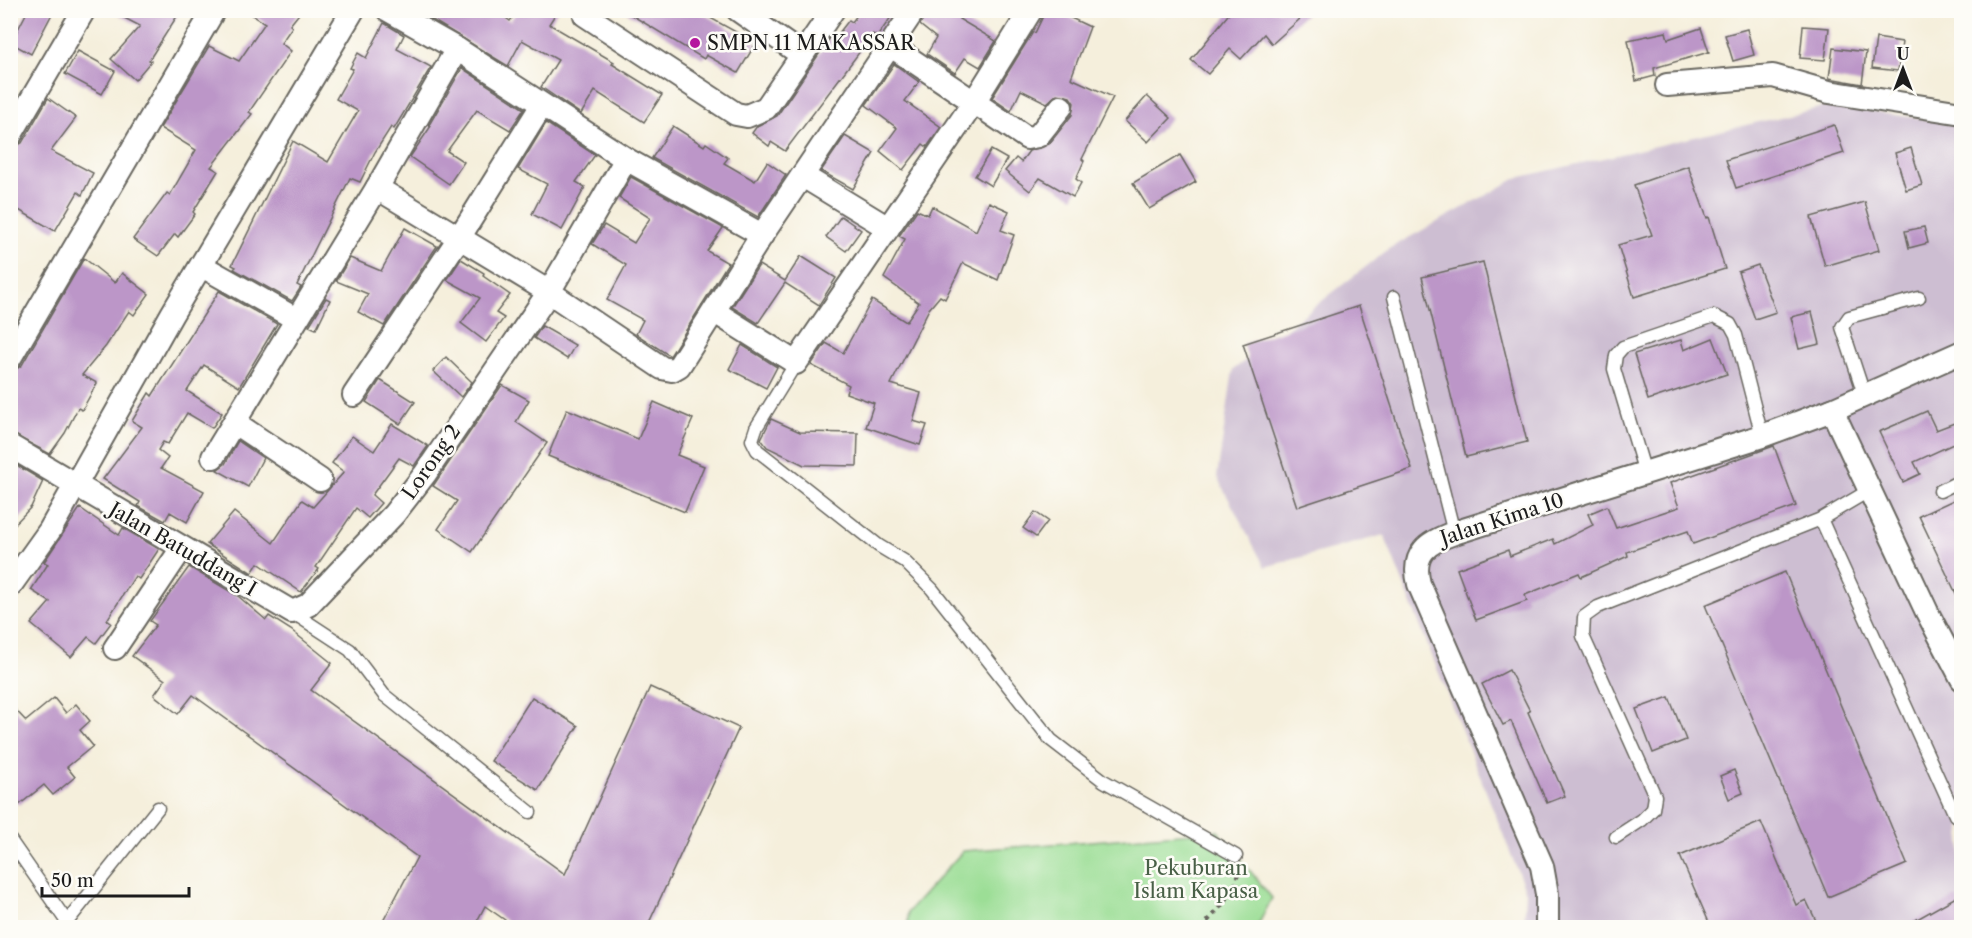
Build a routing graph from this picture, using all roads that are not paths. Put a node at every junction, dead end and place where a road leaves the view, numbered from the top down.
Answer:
1 (84, 10) edge
2 (214, 10) edge
3 (353, 10) edge
4 (388, 10) edge
5 (738, 10) edge
6 (833, 10) edge
7 (914, 10) edge
8 (1031, 10) edge
9 (585, 15) dead end
10 (891, 46) junction
11 (457, 49) junction
12 (802, 55) junction
13 (1667, 85) dead end
14 (974, 102) junction
15 (542, 105) junction
16 (1061, 107) dead end
17 (1962, 113) edge
18 (10, 136) edge
19 (626, 159) junction
20 (803, 176) junction
21 (377, 188) junction
22 (888, 228) junction
23 (762, 235) junction
24 (459, 238) junction
25 (202, 266) junction
26 (549, 292) junction
27 (1394, 297) dead end
28 (1919, 298) dead end
29 (715, 312) junction
30 (296, 319) junction
31 (1962, 352) edge
32 (10, 358) edge
33 (796, 363) junction
34 (1864, 394) junction
35 (354, 395) dead end
36 (1832, 410) junction
37 (235, 423) junction
38 (1762, 436) junction
39 (10, 446) edge
40 (213, 457) dead end
41 (1645, 473) junction
42 (320, 480) dead end
43 (1962, 480) edge
44 (74, 485) junction
45 (1870, 490) junction
46 (1940, 490) dead end
47 (1821, 519) junction
48 (1454, 533) junction
49 (182, 548) junction
50 (10, 585) edge
51 (292, 612) junction
52 (115, 648) dead end
53 (1962, 679) edge
54 (158, 808) dead end
55 (530, 812) dead end
56 (1962, 820) edge
57 (1616, 837) dead end
58 (10, 840) edge
59 (1236, 856) road end
60 (66, 925) edge
61 (1547, 927) edge

1 - 18 street
2 - 32 street
3 - 25 street
4 - 11 street
5 - 12 street
6 - 12 street
7 - 10 street
8 - 14 street
9 - 12 street
10 - 14 street
10 - 20 street
11 - 15 street
11 - 21 street
13 - 17 street
14 - 16 street
14 - 22 street
15 - 19 street
15 - 24 street
19 - 23 street
19 - 26 street, Lorong 2
20 - 22 street
20 - 23 street
21 - 24 street
21 - 30 street
22 - 33 street
23 - 29 street
24 - 26 street
24 - 35 street
25 - 30 street
25 - 44 street
26 - 29 street
26 - 51 street, Lorong 2
27 - 48 lane
28 - 34 lane
29 - 33 street
30 - 37 street
31 - 34 street, Jalan Kima 10
33 - 59 lane
34 - 36 street, Jalan Kima 10
36 - 38 street, Jalan Kima 10
36 - 45 street
37 - 40 street
37 - 42 street
38 - 41 street, Jalan Kima 10
38 - 41 lane
39 - 44 street, Jalan Batuddang I
41 - 48 street, Jalan Kima 10
43 - 46 lane
44 - 49 street, Jalan Batuddang I
44 - 50 street
45 - 47 lane
45 - 53 street
47 - 56 lane
47 - 57 lane
48 - 61 street, Jalan Kima 10
49 - 51 street, Jalan Batuddang I
49 - 52 street
51 - 55 lane
54 - 60 lane
58 - 60 lane

